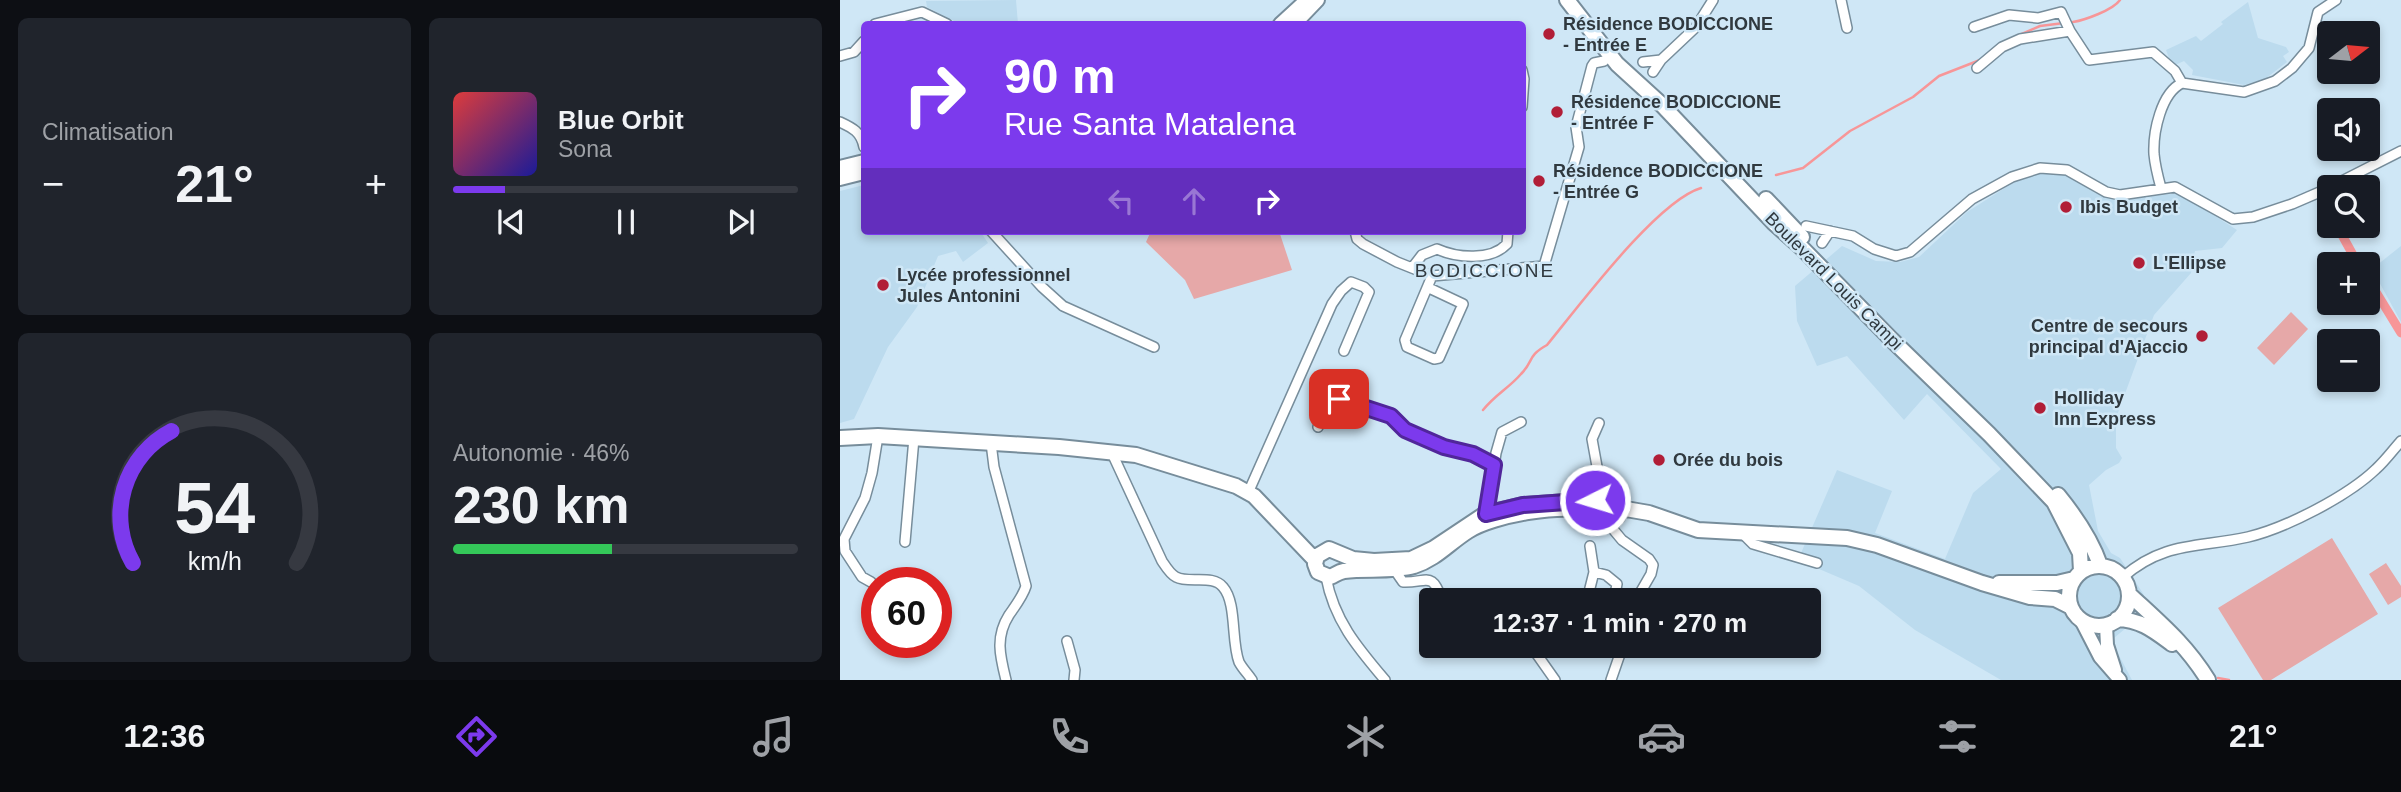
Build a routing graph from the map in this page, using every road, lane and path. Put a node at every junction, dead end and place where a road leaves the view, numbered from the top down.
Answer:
1 (921, 0) edge
2 (1306, 0) edge
3 (1318, 0) edge
4 (1567, 0) edge
5 (1578, 0) edge
6 (1713, 0) edge
7 (1841, 0) edge
8 (2055, 0) edge
9 (2336, 0) edge
10 (922, 12) junction
11 (2061, 12) junction
12 (887, 21) edge
13 (941, 21) edge
14 (1290, 21) edge
15 (1292, 21) edge
16 (1973, 27) dead end
17 (1847, 28) dead end
18 (2070, 31) junction
19 (861, 44) edge
20 (840, 56) edge
21 (1661, 60) junction
22 (1604, 61) dead end
23 (1643, 62) dead end
24 (1977, 68) dead end
25 (1653, 72) dead end
26 (2182, 83) junction
27 (840, 122) edge
28 (861, 136) edge
29 (2401, 150) edge
30 (861, 162) edge
31 (840, 167) edge
32 (861, 174) edge
33 (2358, 175) edge
34 (840, 179) edge
35 (2161, 188) junction
36 (2317, 193) edge
37 (1806, 226) dead end
38 (1830, 231) junction
39 (995, 235) edge
40 (1356, 235) edge
41 (1508, 235) edge
42 (1822, 243) dead end
43 (1412, 268) junction
44 (1432, 276) junction
45 (1429, 288) junction
46 (1154, 347) dead end
47 (1344, 351) dead end
48 (1521, 422) dead end
49 (1599, 424) dead end
50 (1318, 427) dead end
51 (878, 436) junction
52 (914, 439) junction
53 (840, 441) edge
54 (2401, 441) edge
55 (991, 443) junction
56 (1111, 451) junction
57 (1494, 465) junction
58 (1248, 493) junction
59 (1597, 502) junction
60 (1620, 508) junction
61 (1486, 518) junction
62 (1607, 522) junction
63 (1742, 533) junction
64 (905, 542) dead end
65 (1590, 546) dead end
66 (1340, 556) junction
67 (1315, 560) junction
68 (1817, 563) dead end
69 (2100, 565) junction
70 (1394, 569) junction
71 (1594, 572) junction
72 (1333, 574) junction
73 (861, 575) edge
74 (2077, 575) junction
75 (2123, 577) junction
76 (1982, 583) junction
77 (1437, 588) edge
78 (1590, 588) edge
79 (1617, 588) edge
80 (1643, 588) edge
81 (2129, 594) junction
82 (2071, 607) junction
83 (2081, 620) junction
84 (2112, 622) junction
85 (1067, 641) dead end
86 (1539, 658) edge
87 (1619, 658) edge
88 (2119, 678) edge
89 (1006, 680) edge
90 (1074, 680) edge
91 (1252, 680) edge
92 (1385, 680) edge
93 (1555, 680) edge
94 (1611, 680) edge
95 (2208, 680) edge

1 - 10 street
2 - 14 main road
3 - 15 main road
4 - 74 main road, Boulevard Louis Campi
5 - 69 main road, Boulevard Louis Campi
6 - 21 street
7 - 17 street
8 - 11 street
9 - 26 street
10 - 12 street
10 - 13 street
11 - 16 street
11 - 18 street
18 - 24 street
18 - 26 street
19 - 20 street
21 - 23 street
21 - 25 street
22 - 44 street
26 - 35 street
27 - 28 street
29 - 33 street
30 - 31 main road
32 - 34 main road
35 - 36 street
35 - 38 street
37 - 38 street
38 - 42 street
39 - 46 street
40 - 43 street
41 - 43 street
43 - 44 street
44 - 45 street
45 - 45 street
47 - 58 street
48 - 57 street
49 - 59 street
50 - 57 street
51 - 52 main road
51 - 53 main road
51 - 73 street
52 - 55 main road
52 - 64 street
54 - 75 street
55 - 56 main road
55 - 89 street
56 - 58 main road
56 - 91 street
57 - 61 street
58 - 67 main road
59 - 60 main road
59 - 61 main road
59 - 62 main road
60 - 62 main road
60 - 63 main road
61 - 66 main road
61 - 70 main road
62 - 80 street
63 - 68 street
63 - 76 main road
65 - 71 street
66 - 67 main road
66 - 72 main road
67 - 72 main road
69 - 74 main road
69 - 75 main road
70 - 72 main road
70 - 77 street
71 - 78 street
71 - 79 street
72 - 92 street
74 - 76 main road
74 - 82 main road
75 - 81 main road
76 - 82 main road
81 - 84 main road
81 - 95 main road
82 - 83 main road
83 - 84 main road
83 - 88 main road
84 - 88 main road
84 - 95 main road
85 - 90 street
86 - 93 street
87 - 94 street

